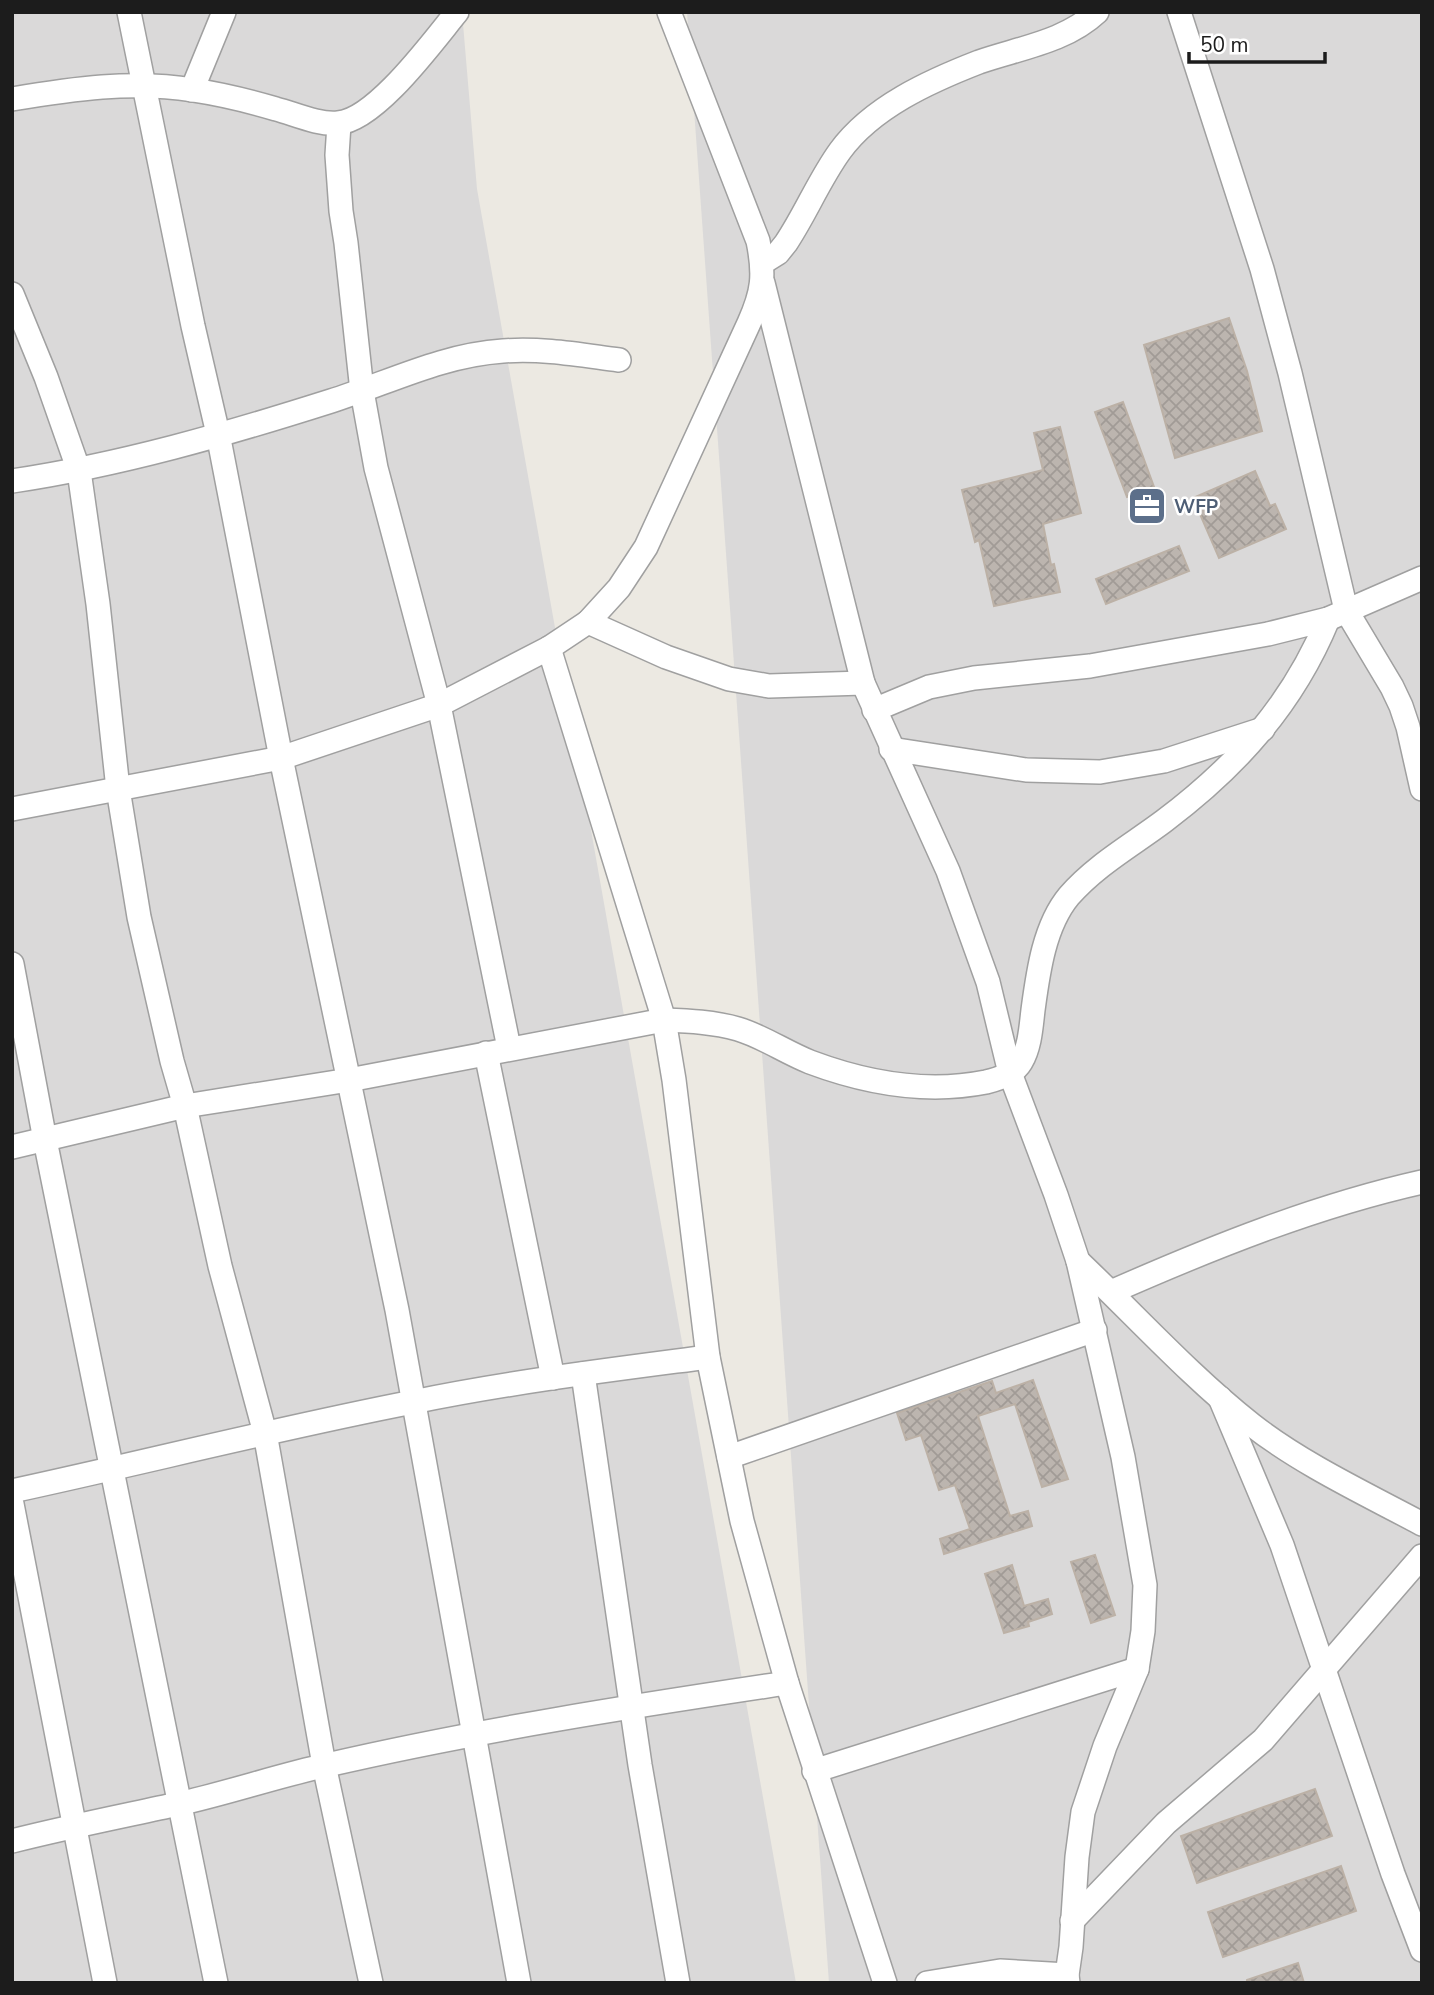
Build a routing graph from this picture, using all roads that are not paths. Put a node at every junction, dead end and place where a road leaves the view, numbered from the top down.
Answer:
1 (129, 12) edge
2 (224, 12) edge
3 (457, 12) edge
4 (669, 12) edge
5 (1097, 12) edge
6 (1179, 12) edge
7 (144, 86) junction
8 (192, 90) junction
9 (12, 99) edge
10 (339, 124) junction
11 (762, 273) junction
12 (12, 294) edge
13 (619, 360) dead end
14 (362, 391) junction
15 (218, 434) junction
16 (79, 471) junction
17 (12, 481) edge
18 (1422, 578) edge
19 (1337, 615) junction
20 (588, 622) junction
21 (548, 648) junction
22 (863, 683) junction
23 (439, 705) junction
24 (874, 710) junction
25 (1263, 729) junction
26 (891, 749) junction
27 (281, 758) junction
28 (118, 789) junction
29 (1422, 789) edge
30 (12, 809) edge
31 (12, 964) edge
32 (664, 1020) junction
33 (509, 1048) junction
34 (486, 1053) junction
35 (1010, 1073) junction
36 (349, 1080) junction
37 (185, 1106) junction
38 (45, 1140) junction
39 (12, 1147) edge
40 (1422, 1182) edge
41 (1077, 1261) junction
42 (1111, 1292) junction
43 (1095, 1330) junction
44 (708, 1357) junction
45 (583, 1374) junction
46 (553, 1378) junction
47 (1220, 1398) junction
48 (415, 1401) junction
49 (265, 1433) junction
50 (730, 1457) junction
51 (111, 1469) junction
52 (12, 1490) edge
53 (12, 1504) edge
54 (1422, 1524) edge
55 (1422, 1556) edge
56 (1137, 1669) junction
57 (1324, 1669) junction
58 (787, 1683) junction
59 (631, 1706) junction
60 (474, 1734) junction
61 (324, 1765) junction
62 (814, 1771) junction
63 (179, 1804) junction
64 (75, 1825) junction
65 (12, 1841) edge
66 (1072, 1922) junction
67 (1422, 1950) edge
68 (1067, 1979) edge
69 (105, 1983) edge
70 (216, 1983) edge
71 (371, 1983) edge
72 (519, 1983) edge
73 (678, 1983) edge
74 (885, 1983) edge
75 (927, 1983) edge

1 - 7 street
2 - 8 street
3 - 10 street
4 - 11 street
5 - 11 street
6 - 19 street
7 - 8 street
7 - 9 street
7 - 15 street
8 - 10 street
10 - 14 street
11 - 20 street
11 - 22 street
12 - 16 street
13 - 14 street
14 - 15 street
14 - 23 street
15 - 16 street
15 - 27 street
16 - 17 street
16 - 28 street
18 - 19 street
19 - 24 street
19 - 25 street
19 - 29 street
20 - 21 street
20 - 22 street
21 - 23 street
21 - 32 street
22 - 24 street
23 - 27 street
23 - 33 street
24 - 26 street
25 - 26 street
25 - 35 street
26 - 35 street
27 - 28 street
27 - 36 street
28 - 30 street
28 - 37 street
31 - 38 street
32 - 33 street
32 - 35 street
32 - 44 street
33 - 34 street
34 - 36 street
34 - 46 street
35 - 41 street
36 - 37 street
36 - 48 street
37 - 38 street
37 - 49 street
38 - 39 street
38 - 51 street
40 - 42 street
41 - 42 street
41 - 43 street
42 - 47 street
43 - 50 street
43 - 56 street
44 - 45 street
44 - 50 street
45 - 46 street
45 - 59 street
46 - 48 street
47 - 54 street
47 - 57 street
48 - 49 street
48 - 60 street
49 - 51 street
49 - 61 street
50 - 58 street
51 - 52 street
51 - 63 street
53 - 64 street
55 - 57 street
56 - 62 street
56 - 66 street
57 - 66 street
57 - 67 street
58 - 59 street
58 - 62 street
59 - 60 street
59 - 73 street
60 - 61 street
60 - 72 street
61 - 63 street
61 - 71 street
62 - 74 street
63 - 64 street
63 - 70 street
64 - 65 street
64 - 69 street
66 - 68 street
68 - 75 street

